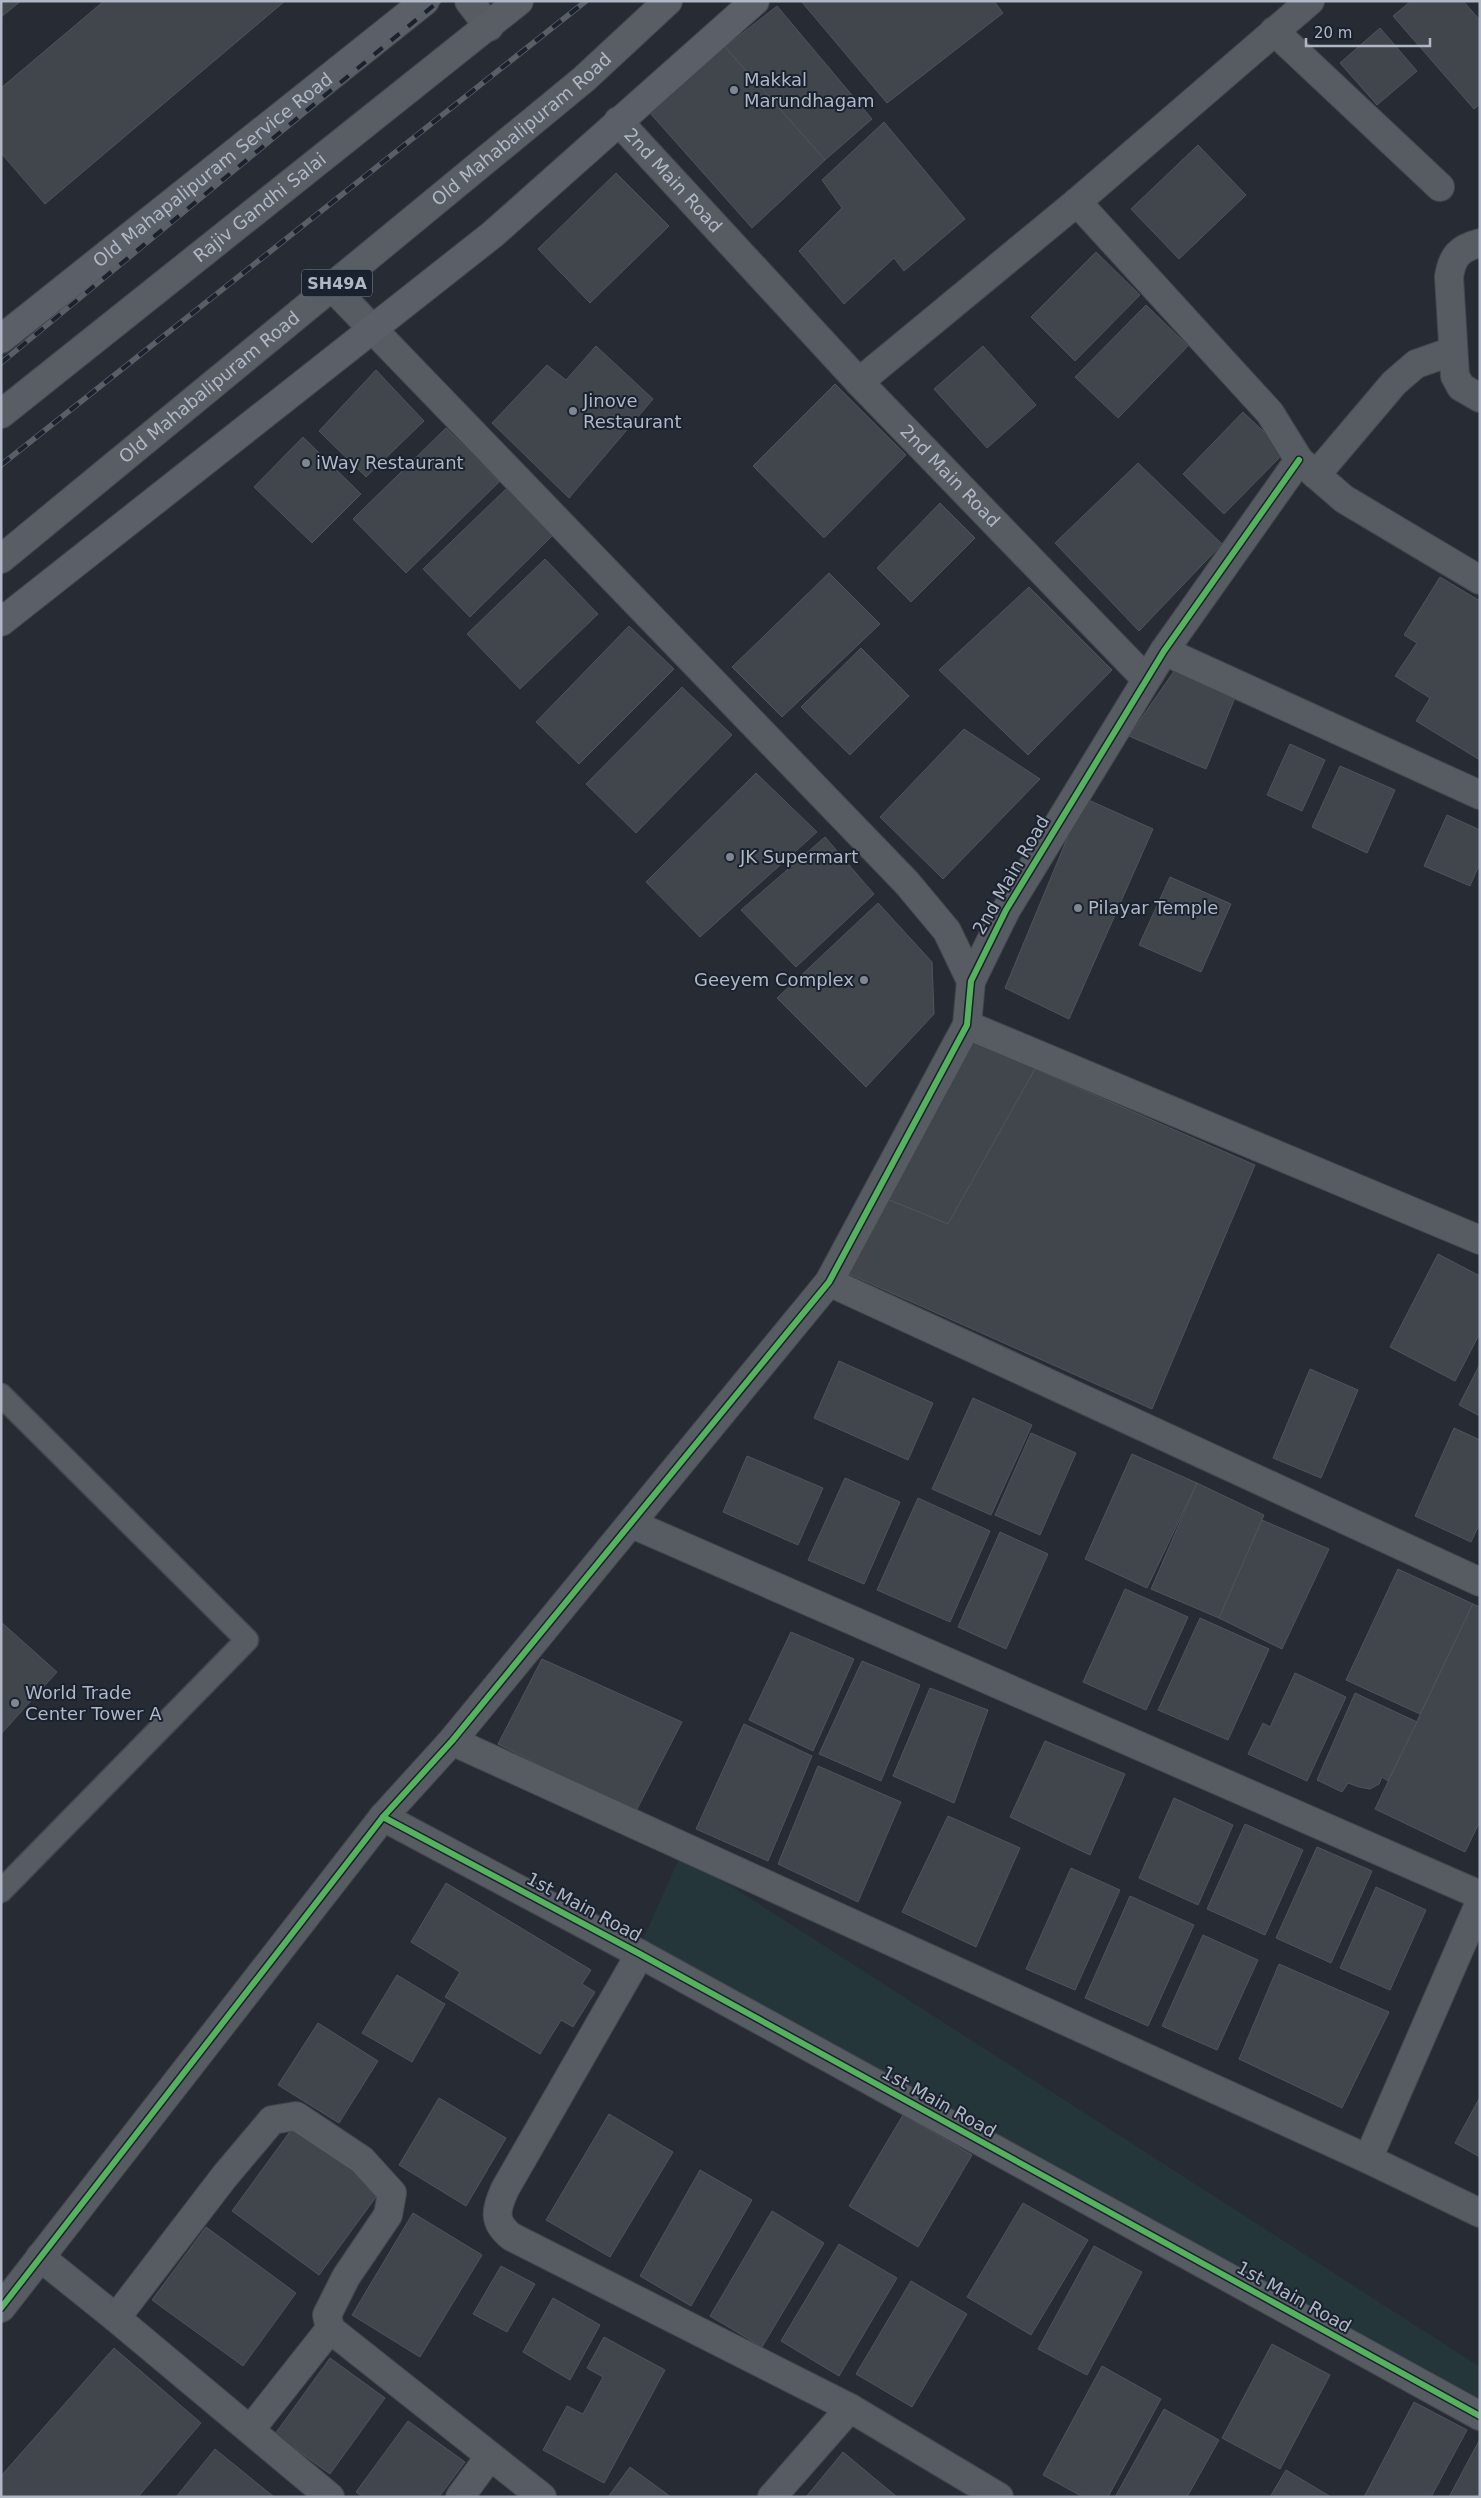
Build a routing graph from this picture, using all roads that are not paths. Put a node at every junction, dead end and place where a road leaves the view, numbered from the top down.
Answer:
1 (424, 1) edge
2 (469, 1) edge
3 (519, 1) edge
4 (668, 1) edge
5 (755, 1) edge
6 (1310, 1) edge
7 (489, 27) junction
8 (1274, 31) junction
9 (618, 121) junction
10 (1440, 187) dead end
11 (1077, 202) junction
12 (1480, 243) edge
13 (332, 287) junction
14 (374, 329) junction
15 (1, 339) edge
16 (1453, 351) junction
17 (860, 382) junction
18 (1480, 398) edge
19 (1, 414) edge
20 (1307, 468) junction
21 (1, 559) edge
22 (1480, 580) edge
23 (1, 622) edge
24 (1164, 651) junction
25 (1146, 679) junction
26 (1480, 795) edge
27 (971, 981) junction
28 (967, 1025) junction
29 (1480, 1240) edge
30 (830, 1282) junction
31 (1, 1395) edge
32 (632, 1524) junction
33 (1480, 1582) edge
34 (452, 1741) junction
35 (382, 1817) junction
36 (1, 1891) edge
37 (1480, 1895) edge
38 (1480, 1902) edge
39 (640, 1954) junction
40 (1368, 2159) junction
41 (1480, 2213) edge
42 (40, 2257) junction
43 (1, 2308) edge
44 (116, 2318) junction
45 (330, 2329) junction
46 (850, 2408) junction
47 (1480, 2416) edge
48 (252, 2430) junction
49 (490, 2456) junction
50 (330, 2497) edge
51 (460, 2497) edge
52 (542, 2497) edge
53 (772, 2497) edge
54 (999, 2497) edge

1 - 15 street, Old Mahapalipuram Service Road
2 - 7 street
3 - 7 main road, Rajiv Gandhi Salai
4 - 13 main road, Old Mahabalipuram Road / SH49A
5 - 9 street
6 - 8 street
7 - 19 main road, Rajiv Gandhi Salai
8 - 10 street
8 - 11 street
9 - 14 street
9 - 17 street, 2nd Main Road
11 - 17 street
11 - 20 street
12 - 16 street
13 - 14 street
13 - 21 main road, Old Mahabalipuram Road / SH49A
14 - 23 street
14 - 27 street
16 - 18 street
16 - 20 street
17 - 25 street, 2nd Main Road
20 - 22 street
20 - 24 street
24 - 25 street
24 - 26 street
25 - 27 street, 2nd Main Road
27 - 28 street, 2nd Main Road
28 - 29 street
28 - 30 street, 2nd Main Road
30 - 32 street, 2nd Main Road
30 - 33 street
31 - 36 lane
32 - 34 street, 2nd Main Road
32 - 37 street
34 - 35 street, 2nd Main Road
34 - 40 street
35 - 39 street, 1st Main Road
35 - 42 street, 2nd Main Road
38 - 40 street
39 - 46 street
39 - 47 street, 1st Main Road
40 - 41 street
42 - 43 street, 2nd Main Road
42 - 44 street
44 - 45 street
44 - 48 street
45 - 48 street
45 - 49 street
46 - 53 street
46 - 54 street
48 - 50 street
49 - 51 street
49 - 52 street

